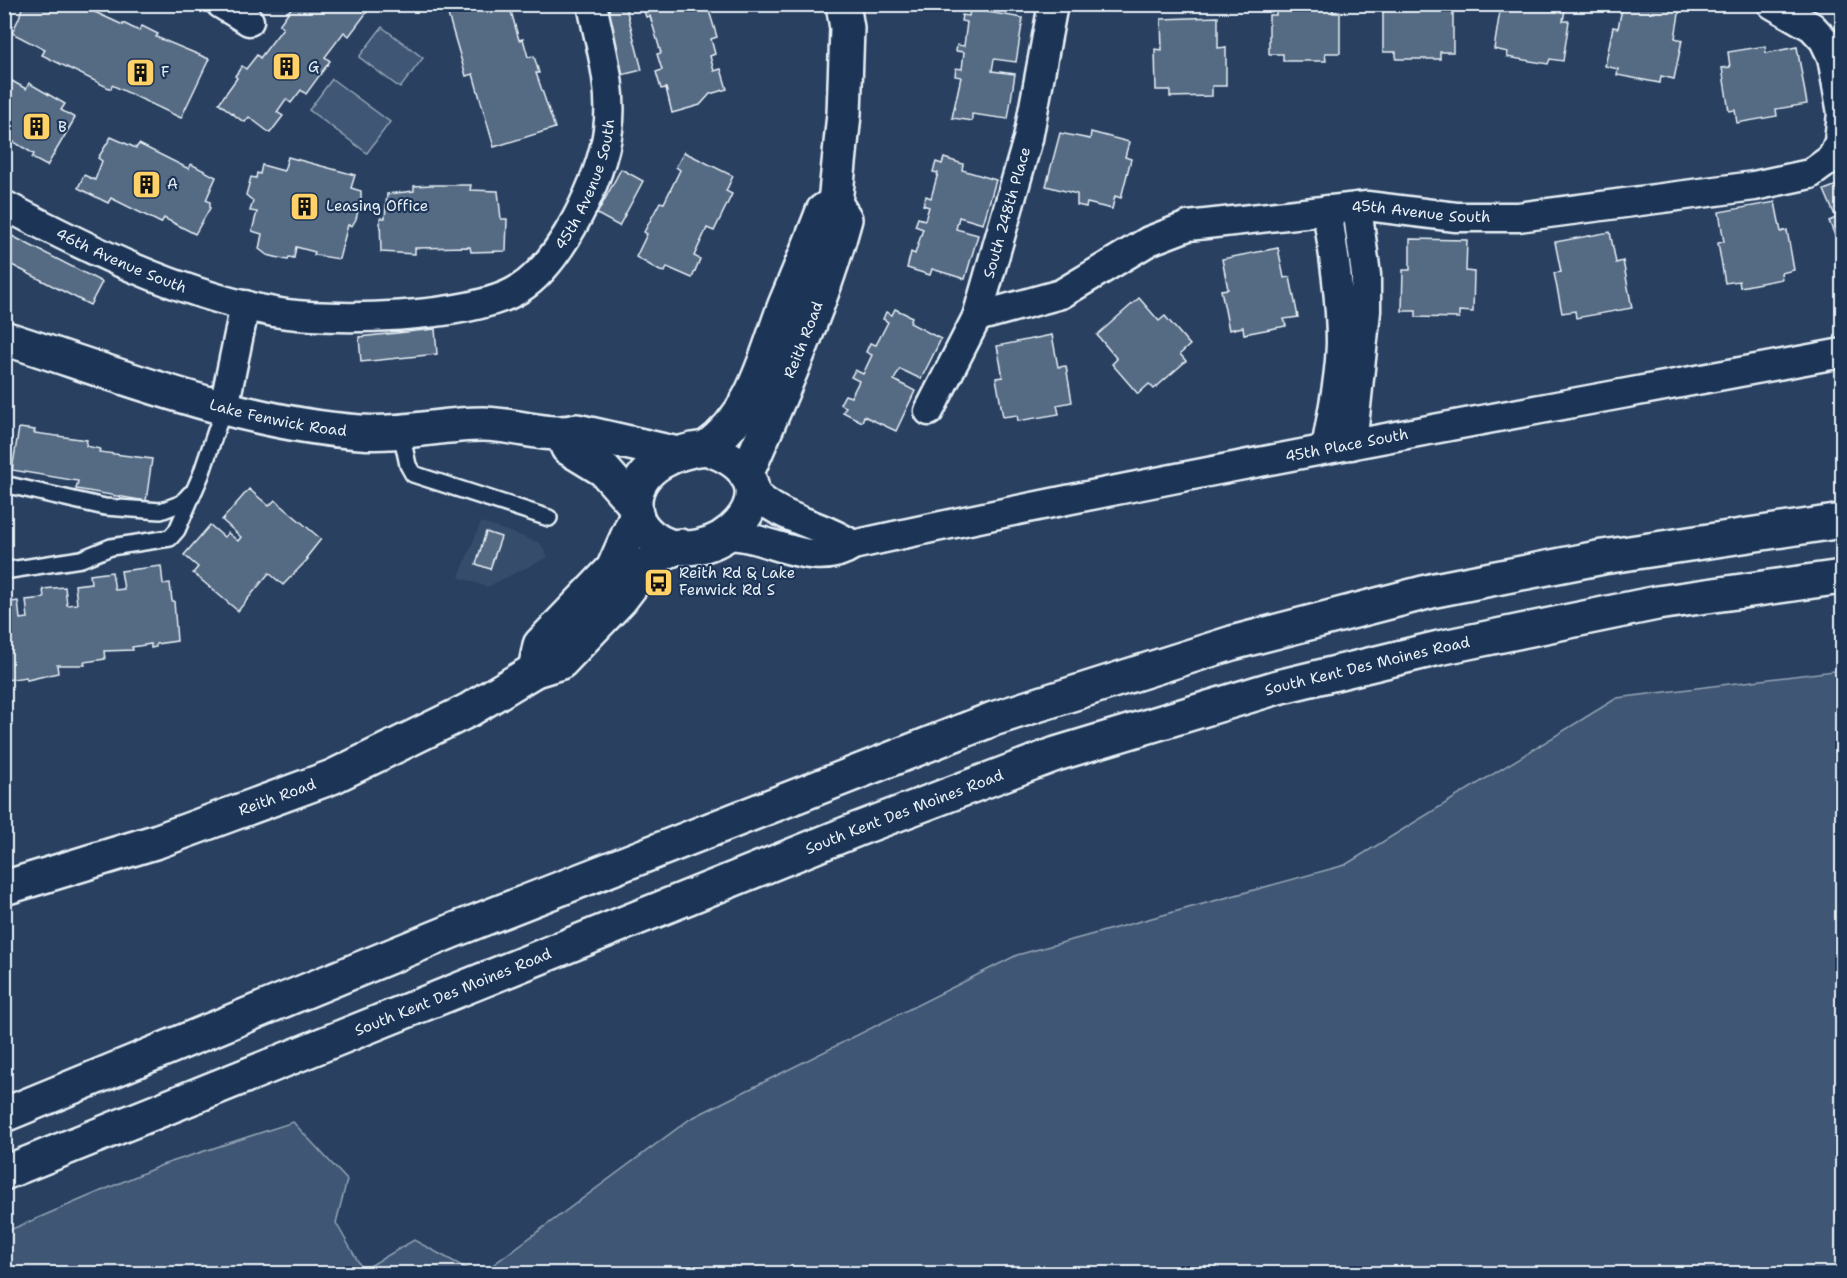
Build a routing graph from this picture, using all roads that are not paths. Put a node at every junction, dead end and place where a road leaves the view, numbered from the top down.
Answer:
1 (221, 4) edge
2 (592, 4) edge
3 (843, 4) edge
4 (1053, 4) edge
5 (1772, 4) edge
6 (249, 21) dead end
7 (1842, 113) edge
8 (836, 203) junction
9 (4, 205) edge
10 (1357, 207) junction
11 (1327, 210) junction
12 (245, 305) junction
13 (463, 308) joint
14 (977, 317) junction
15 (4, 338) edge
16 (1842, 353) edge
17 (224, 407) junction
18 (929, 411) dead end
19 (401, 432) junction
20 (562, 434) junction
21 (1339, 447) junction
22 (692, 451) junction
23 (749, 483) junction
24 (4, 484) edge
25 (192, 492) junction
26 (635, 511) junction
27 (549, 518) dead end
28 (1842, 521) edge
29 (725, 535) junction
30 (853, 544) junction
31 (680, 546) junction
32 (4, 570) edge
33 (1842, 577) edge
34 (535, 669) junction
35 (4, 888) edge
36 (7, 1113) edge
37 (36, 1161) junction
38 (4, 1173) edge
39 (4, 1183) edge

1 - 6 street
2 - 13 street, 45th Avenue South
3 - 8 main road, Reith Road
4 - 14 street, South 248th Place
5 - 7 street, 45th Avenue South
7 - 10 street, 45th Avenue South
8 - 22 main road, Reith Road
8 - 23 main road, Reith Road
9 - 12 street, 46th Avenue South
10 - 11 street, 45th Avenue South
10 - 21 street
11 - 14 street, 45th Avenue South
11 - 21 street
12 - 13 street, 46th Avenue South
12 - 17 street
14 - 18 street, South 248th Place
15 - 17 main road, Lake Fenwick Road
16 - 21 street, 45th Place South
17 - 19 main road, Lake Fenwick Road
17 - 25 lane
19 - 20 main road, Lake Fenwick Road
19 - 27 lane
20 - 22 main road, Lake Fenwick Road
20 - 26 main road
21 - 30 street, 45th Place South
22 - 23 main road
22 - 26 main road, Reith Road
23 - 29 main road, Reith Road
23 - 30 street
24 - 25 lane
25 - 32 lane
26 - 31 main road, Reith Road
26 - 34 main road, Reith Road
28 - 36 main road
29 - 30 street, 45th Place South
29 - 31 main road, Reith Road
31 - 34 main road, Reith Road
33 - 37 main road, South Kent Des Moines Road
34 - 35 main road, Reith Road
37 - 38 main road, South Kent Des Moines Road
37 - 39 main road

